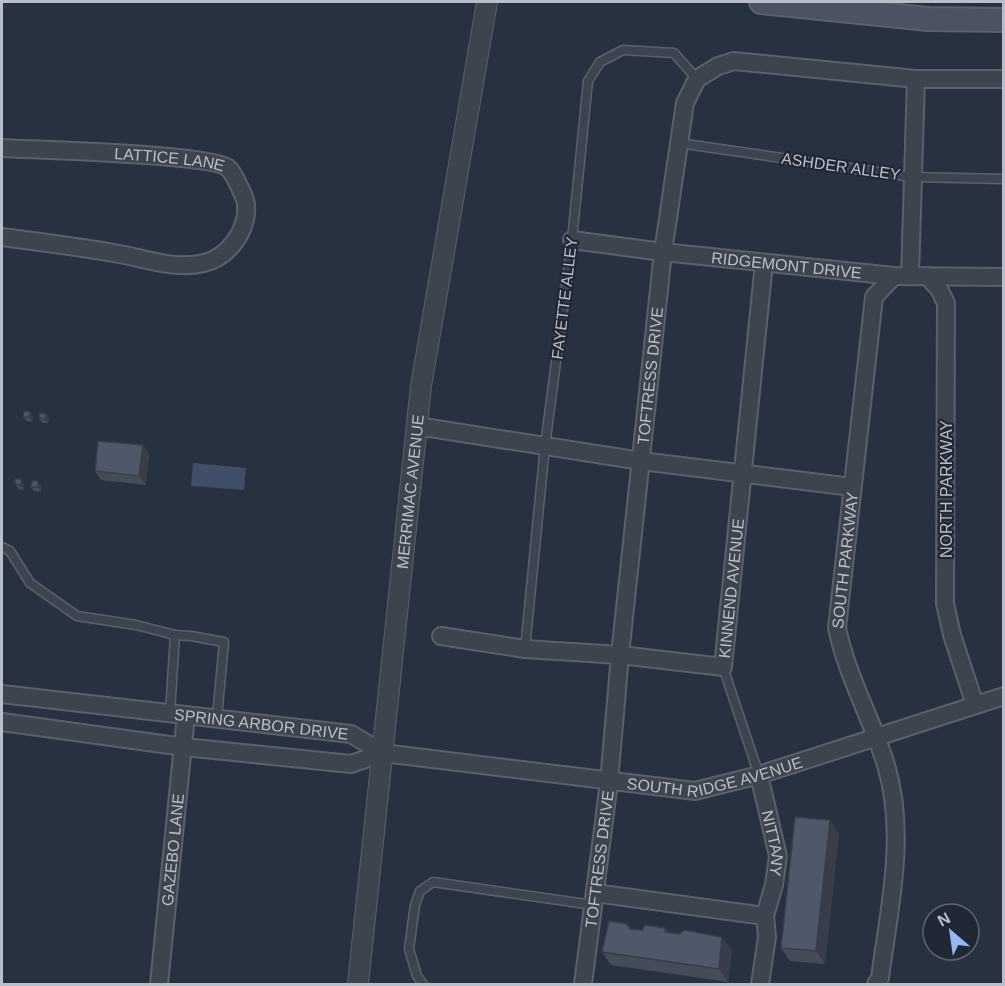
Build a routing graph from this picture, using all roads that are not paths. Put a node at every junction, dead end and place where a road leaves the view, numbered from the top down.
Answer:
1 (487, 2) edge
2 (761, 2) edge
3 (1004, 20) edge
4 (916, 79) junction
5 (1004, 79) edge
6 (697, 80) junction
7 (679, 143) junction
8 (2, 148) edge
9 (912, 177) junction
10 (1004, 179) edge
11 (2, 237) edge
12 (572, 240) junction
13 (663, 252) junction
14 (764, 263) junction
15 (902, 276) junction
16 (927, 276) junction
17 (1004, 277) edge
18 (417, 426) junction
19 (545, 446) junction
20 (641, 461) junction
21 (741, 473) junction
22 (852, 486) junction
23 (2, 547) edge
24 (175, 635) junction
25 (441, 636) dead end
26 (525, 649) junction
27 (620, 655) junction
28 (723, 667) junction
29 (2, 694) edge
30 (1004, 696) edge
31 (975, 705) junction
32 (178, 714) junction
33 (218, 718) junction
34 (2, 722) edge
35 (876, 737) junction
36 (184, 747) junction
37 (383, 753) junction
38 (759, 775) junction
39 (609, 782) junction
40 (594, 899) junction
41 (765, 916) junction
42 (159, 984) edge
43 (358, 984) edge
44 (423, 984) edge
45 (583, 984) edge
46 (760, 984) edge
47 (876, 984) edge

1 - 18 street, MERRIMAC AVENUE
2 - 3 main road
4 - 5 street
4 - 6 street
4 - 9 street
6 - 7 street, TOFTRESS DRIVE
6 - 12 lane, FAYETTE ALLEY
7 - 9 lane, ASHDER ALLEY
7 - 13 street, TOFTRESS DRIVE
8 - 11 street, LATTICE LANE
9 - 10 lane, ASHDER ALLEY
9 - 15 street
12 - 13 street, RIDGEMONT DRIVE
12 - 19 lane, FAYETTE ALLEY
13 - 14 street, RIDGEMONT DRIVE
13 - 20 street, TOFTRESS DRIVE
14 - 15 street, RIDGEMONT DRIVE
14 - 21 street, KINNEND AVENUE
15 - 16 street, RIDGEMONT DRIVE
15 - 22 street, SOUTH PARKWAY
16 - 17 street, RIDGEMONT DRIVE
16 - 31 street, NORTH PARKWAY
18 - 19 street
18 - 37 street, MERRIMAC AVENUE
19 - 20 street
19 - 26 lane, FAYETTE ALLEY
20 - 21 street
20 - 27 street, TOFTRESS DRIVE
21 - 22 street
21 - 28 street, KINNEND AVENUE
22 - 35 street, SOUTH PARKWAY
23 - 24 lane
24 - 32 lane
24 - 33 lane
25 - 26 street, KINNEND AVENUE
26 - 27 street, KINNEND AVENUE
27 - 28 street, KINNEND AVENUE
27 - 39 street, TOFTRESS DRIVE
28 - 38 lane
29 - 32 street, SPRING ARBOR DRIVE
30 - 31 street, SOUTH RIDGE AVENUE
31 - 35 street, SOUTH RIDGE AVENUE
32 - 33 street, SPRING ARBOR DRIVE
32 - 36 street, GAZEBO LANE
33 - 37 street, SPRING ARBOR DRIVE
34 - 36 street, SPRING ARBOR DRIVE
35 - 38 street, SOUTH RIDGE AVENUE
35 - 47 street, SOUTH PARKWAY
36 - 37 street, SPRING ARBOR DRIVE
36 - 42 street, GAZEBO LANE
37 - 39 street, SOUTH RIDGE AVENUE
37 - 43 street, MERRIMAC AVENUE
38 - 39 street, SOUTH RIDGE AVENUE
38 - 41 street, NITTANY
39 - 40 street, TOFTRESS DRIVE
40 - 41 street
40 - 44 lane
40 - 45 street, TOFTRESS DRIVE
41 - 46 street, NITTANY

